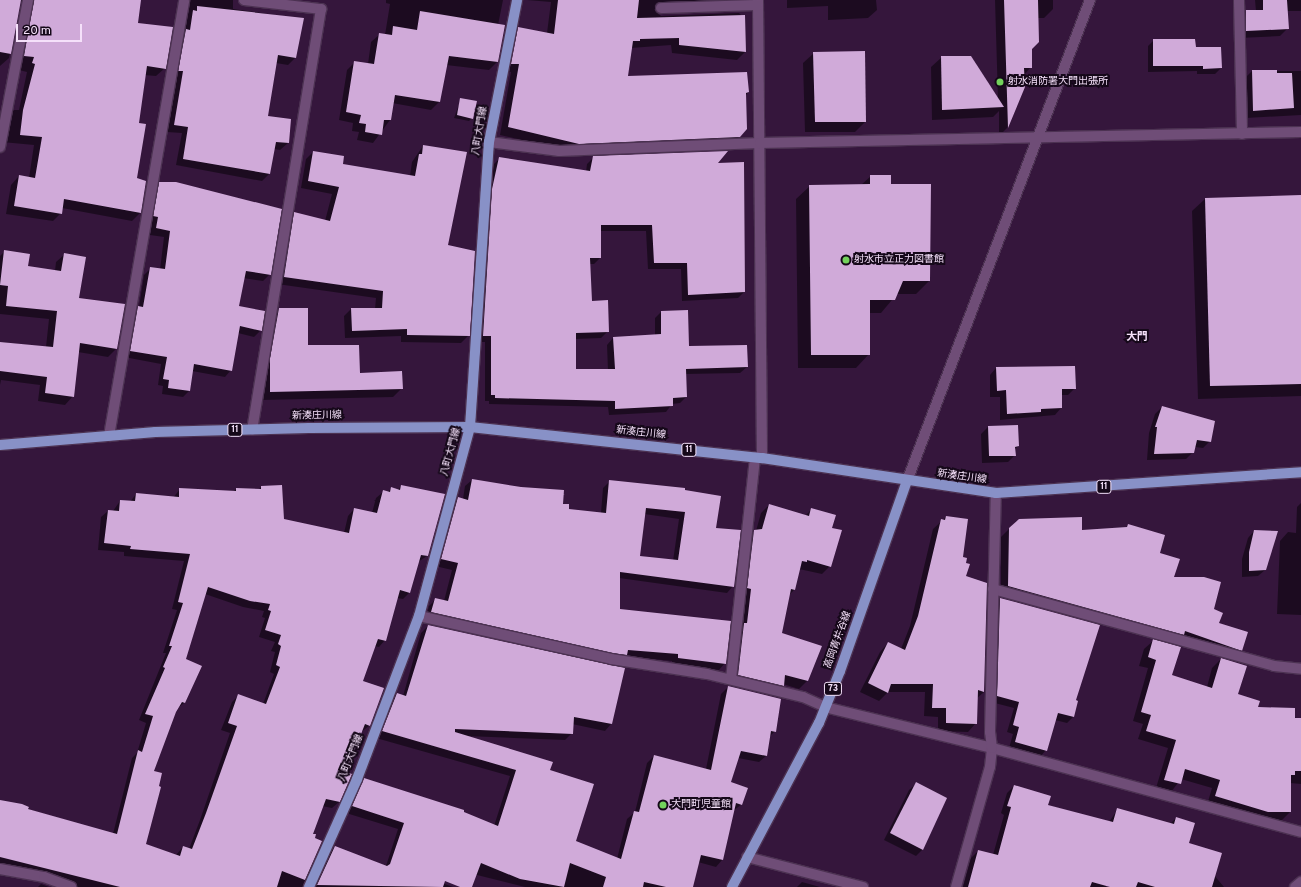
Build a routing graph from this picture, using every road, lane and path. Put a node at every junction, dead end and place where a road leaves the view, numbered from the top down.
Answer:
1 (28, 0) edge
2 (184, 0) edge
3 (244, 0) edge
4 (518, 0) edge
5 (1090, 0) edge
6 (1239, 0) edge
7 (758, 2) edge
8 (661, 8) dead end
9 (1301, 132) edge
10 (1242, 134) junction
11 (1039, 137) junction
12 (489, 142) junction
13 (760, 143) junction
14 (0, 147) edge
15 (470, 427) junction
16 (252, 429) junction
17 (109, 436) junction
18 (0, 445) edge
19 (758, 457) junction
20 (1301, 472) edge
21 (907, 481) junction
22 (996, 493) junction
23 (993, 589) junction
24 (419, 616) junction
25 (1301, 669) edge
26 (732, 679) junction
27 (826, 707) junction
28 (992, 748) junction
29 (1301, 832) edge
30 (747, 857) junction
31 (0, 869) edge
32 (1301, 882) edge
33 (71, 887) edge
34 (309, 887) edge
35 (732, 887) edge
36 (863, 887) edge
37 (956, 887) edge
38 (1295, 887) edge

1 - 14 street
2 - 17 street
3 - 16 street
4 - 12 main road, 八町大門線
5 - 11 street
6 - 10 street
7 - 8 street
7 - 13 street
9 - 10 street
10 - 11 street
11 - 13 street
11 - 21 street
12 - 13 street
12 - 15 main road, 八町大門線
13 - 19 street
15 - 16 main road, 新湊庄川線 / 11
15 - 19 main road, 新湊庄川線 / 11
15 - 24 main road, 八町大門線
16 - 17 main road, 新湊庄川線 / 11
17 - 18 main road, 新湊庄川線 / 11
19 - 21 main road, 新湊庄川線 / 11
19 - 26 street
20 - 22 main road, 新湊庄川線 / 11
21 - 22 main road, 新湊庄川線 / 11
21 - 27 main road, 高岡青井谷線 / 73
22 - 23 street
23 - 25 street
23 - 28 street
24 - 26 street
24 - 34 main road, 八町大門線
26 - 27 street
27 - 28 street
27 - 30 main road, 高岡青井谷線 / 73
28 - 29 street
28 - 37 street
30 - 35 main road, 高岡青井谷線 / 73
30 - 36 street
31 - 33 street
32 - 38 street

